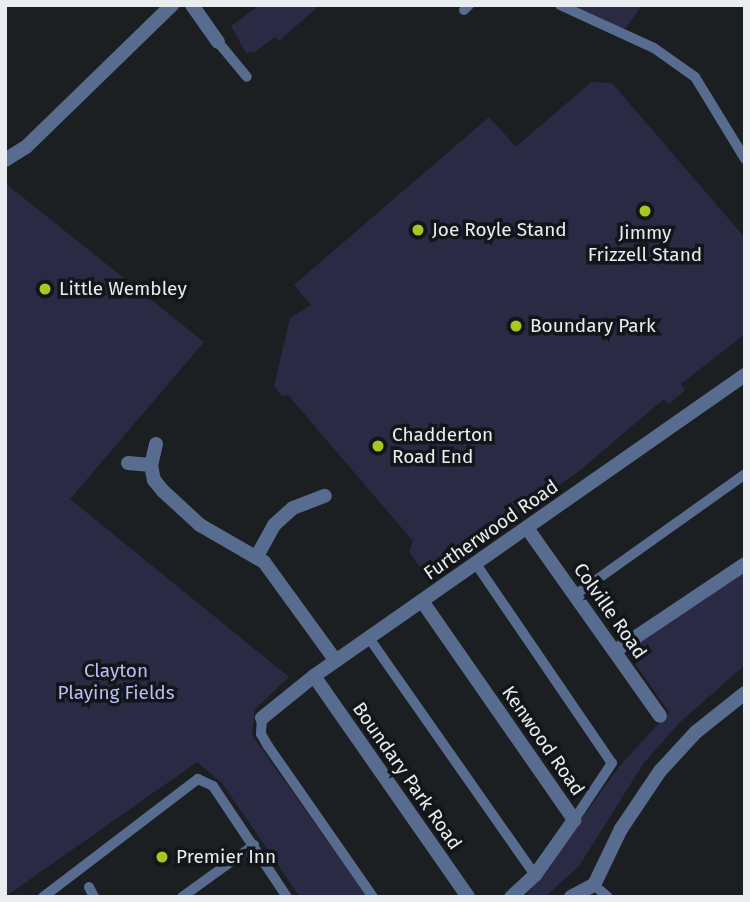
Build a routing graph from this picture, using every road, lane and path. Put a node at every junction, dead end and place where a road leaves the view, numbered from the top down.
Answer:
1 (172, 5) edge
2 (192, 5) edge
3 (560, 5) edge
4 (218, 42) joint
5 (247, 77) dead end
6 (745, 159) edge
7 (5, 160) edge
8 (745, 375) edge
9 (156, 444) dead end
10 (128, 463) dead end
11 (151, 465) junction
12 (745, 474) edge
13 (325, 496) dead end
14 (527, 528) junction
15 (257, 556) junction
16 (476, 564) junction
17 (745, 564) edge
18 (575, 595) junction
19 (422, 601) junction
20 (369, 638) junction
21 (615, 651) junction
22 (336, 661) junction
23 (314, 676) junction
24 (745, 692) edge
25 (660, 716) dead end
26 (262, 718) joint
27 (574, 820) junction
28 (254, 845) junction
29 (535, 875) junction
30 (594, 885) junction
31 (43, 897) edge
32 (182, 897) edge
33 (287, 897) edge
34 (373, 897) edge
35 (468, 897) edge
36 (511, 897) edge
37 (571, 897) edge
38 (608, 897) edge

1 - 7 street
2 - 4 street
3 - 6 lane
4 - 5 lane
8 - 14 street, Furtherwood Road
9 - 11 street
10 - 11 street
11 - 15 street
12 - 18 lane
13 - 15 street
14 - 16 street, Furtherwood Road
14 - 18 street, Colville Road
15 - 22 street
16 - 19 street, Furtherwood Road
16 - 27 lane
17 - 21 street
18 - 21 street, Colville Road
19 - 20 street, Furtherwood Road
19 - 27 street, Kenwood Road
20 - 22 street, Furtherwood Road
20 - 29 lane
21 - 25 street, Colville Road
22 - 23 street, Furtherwood Road
23 - 26 street, Furtherwood Road
23 - 35 street, Boundary Park Road
24 - 30 street
26 - 34 lane
27 - 29 street, Kenwood Road
28 - 31 lane
28 - 32 lane
28 - 33 lane
29 - 36 street, Kenwood Road
30 - 37 street
30 - 38 lane

